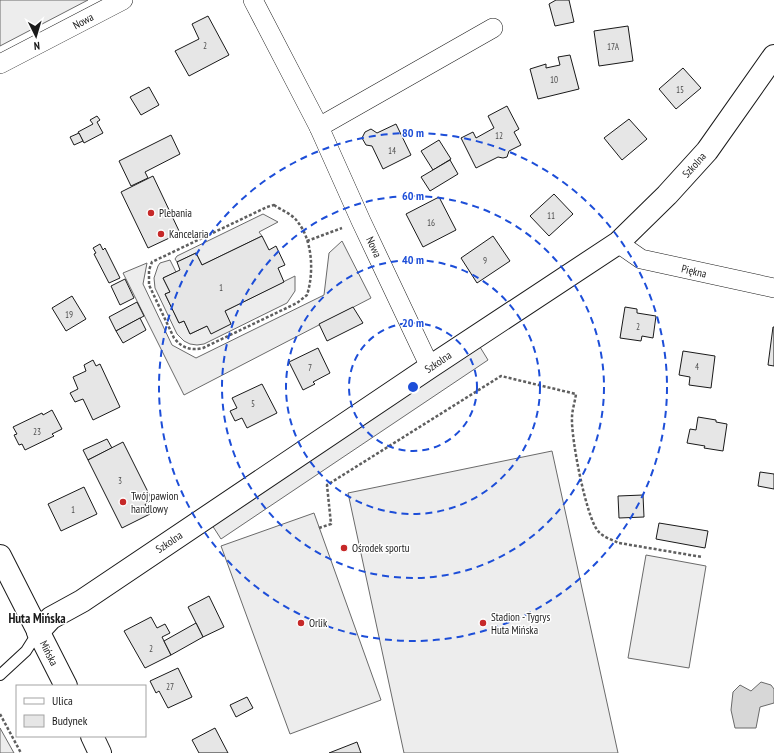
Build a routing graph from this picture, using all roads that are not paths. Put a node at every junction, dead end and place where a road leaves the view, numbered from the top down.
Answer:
1 (122, 0) edge
2 (253, 0) edge
3 (492, 28) dead end
4 (774, 56) edge
5 (0, 64) edge
6 (319, 127) junction
7 (618, 243) junction
8 (774, 288) edge
9 (430, 367) junction
10 (1, 560) edge
11 (38, 632) junction
12 (0, 675) edge
13 (65, 685) edge
14 (92, 737) edge
15 (100, 753) edge

1 - 5 street, Nowa
2 - 6 street, Nowa
3 - 6 street
4 - 7 street, Szkolna
6 - 9 street, Nowa
7 - 8 street, Piękna
7 - 9 street, Szkolna
9 - 11 street, Szkolna
10 - 11 street, Mińska
11 - 12 lane
11 - 13 street, Mińska
14 - 15 street

